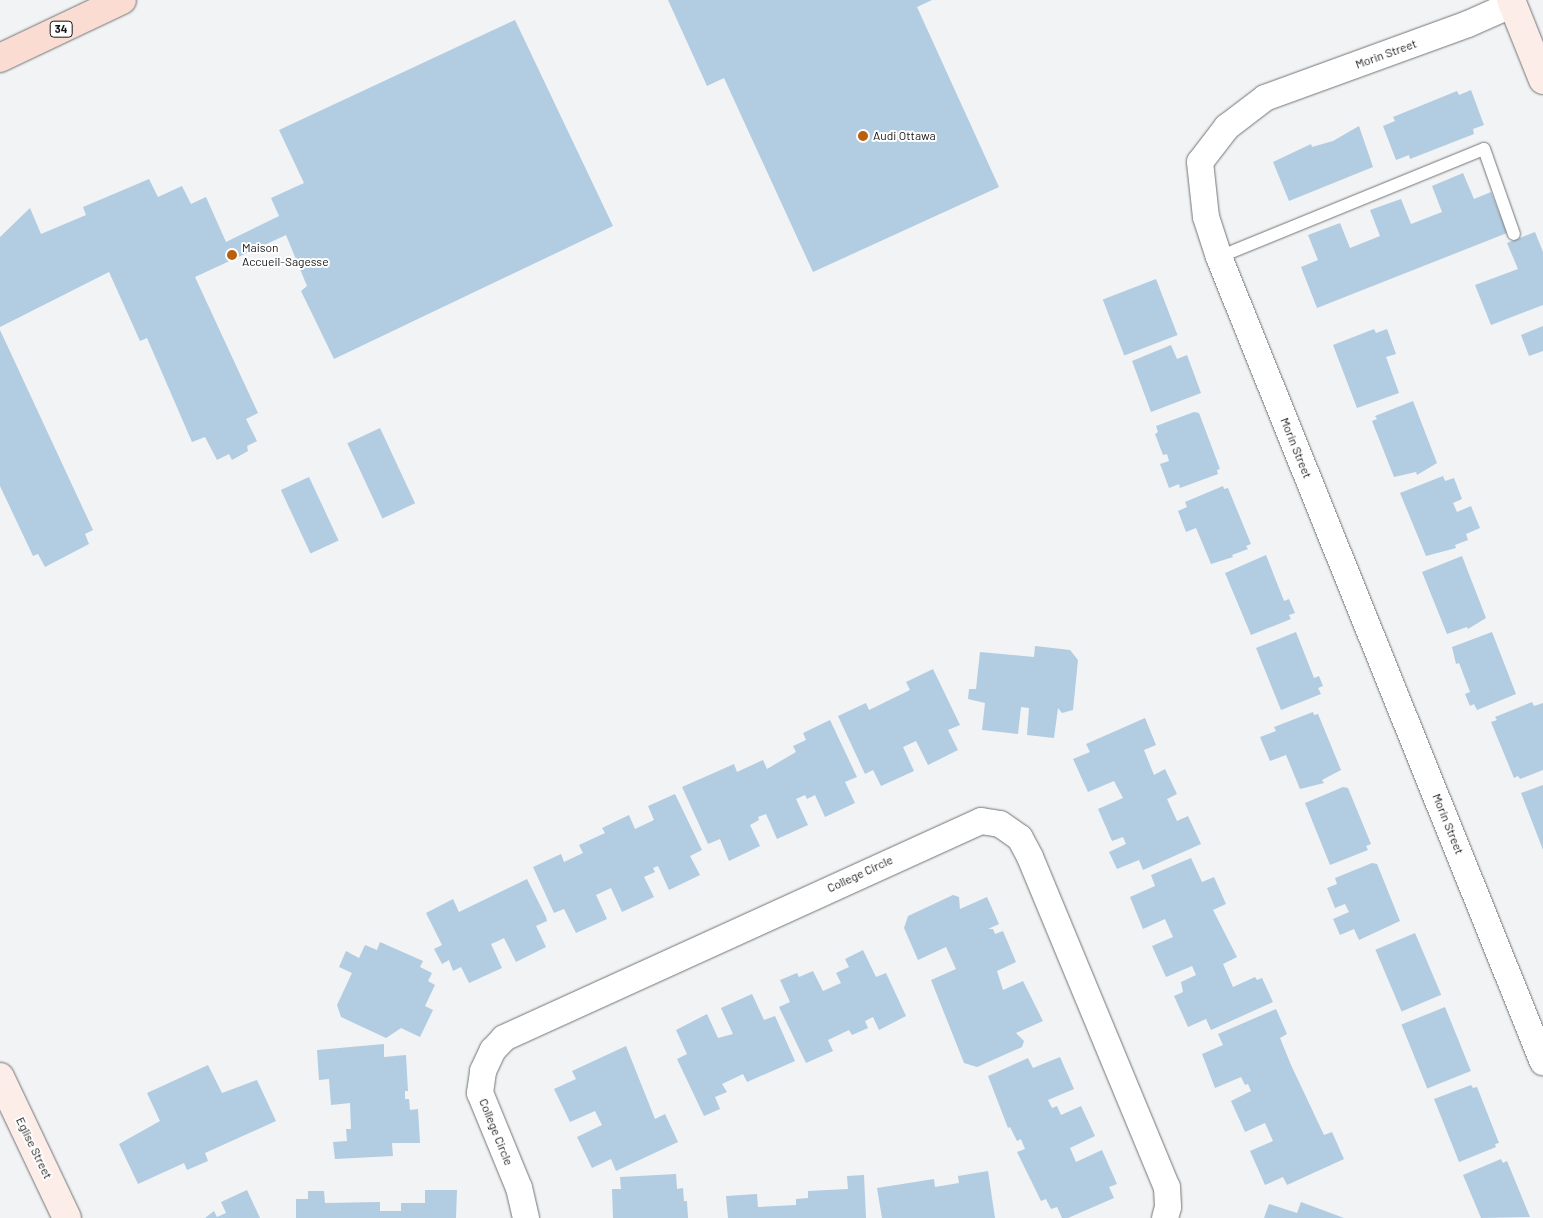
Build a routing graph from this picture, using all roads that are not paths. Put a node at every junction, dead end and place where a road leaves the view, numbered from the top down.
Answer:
1 (122, 0) edge
2 (1512, 2) edge
3 (0, 58) edge
4 (1543, 80) edge
5 (1514, 234) dead end
6 (1220, 257) junction
7 (1543, 1062) edge
8 (0, 1077) edge
9 (67, 1218) edge
10 (526, 1218) edge
11 (1165, 1218) edge

1 - 3 main road, 34
2 - 4 street
2 - 6 street, Morin Street
5 - 6 lane
6 - 7 street, Morin Street
8 - 9 street, Eglise Street
10 - 11 street, College Circle

